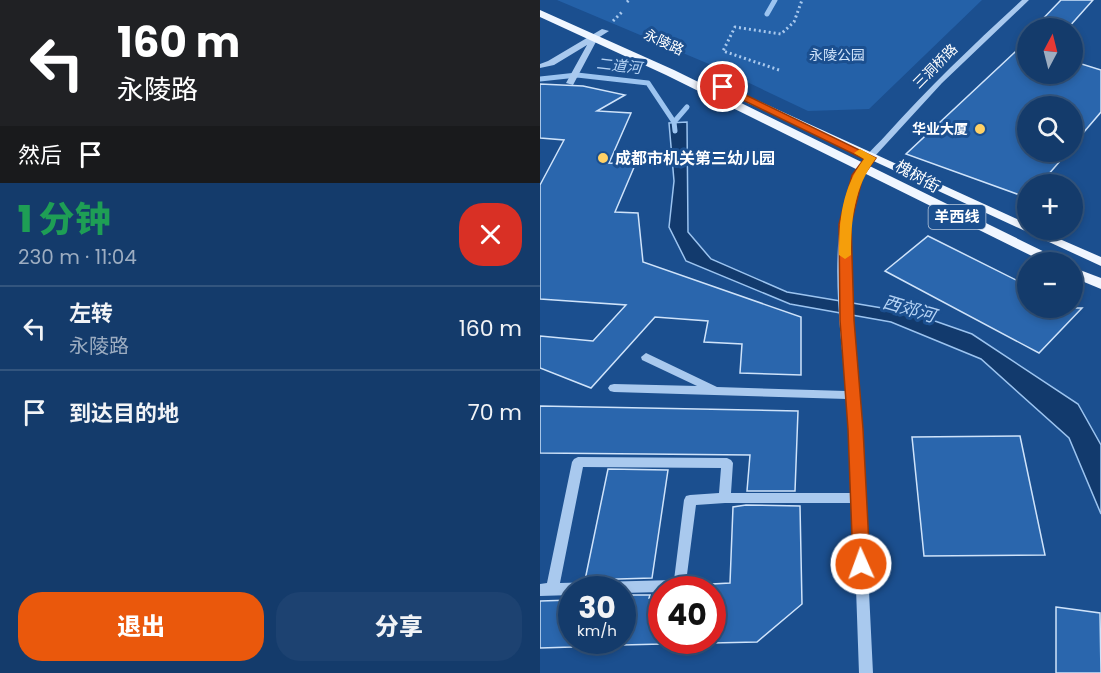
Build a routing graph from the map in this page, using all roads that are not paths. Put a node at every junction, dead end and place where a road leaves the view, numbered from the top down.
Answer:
1 (1026, 0) edge
2 (540, 3) edge
3 (540, 13) edge
4 (600, 34) junction
5 (540, 66) edge
6 (571, 82) dead end
7 (867, 162) junction
8 (1017, 224) edge
9 (1052, 240) edge
10 (1032, 252) edge
11 (1101, 262) edge
12 (1083, 276) edge
13 (1101, 284) edge
14 (646, 357) dead end
15 (614, 388) dead end
16 (719, 392) junction
17 (853, 395) junction
18 (725, 498) junction
19 (858, 498) junction
20 (546, 589) edge
21 (866, 673) edge

1 - 7 street, 三洞桥路
2 - 4 main road, 永陵路
3 - 4 main road, 永陵路
4 - 5 street
4 - 6 street
4 - 7 main road, 永陵路
7 - 8 main road, 槐树街 / 羊西线
7 - 10 main road, 槐树街 / 羊西线
7 - 17 street
9 - 11 main road, 槐树街 / 羊西线
12 - 13 main road
14 - 16 street
15 - 16 street
16 - 17 street
17 - 19 street
18 - 19 street
18 - 20 street
18 - 20 street
19 - 21 street

